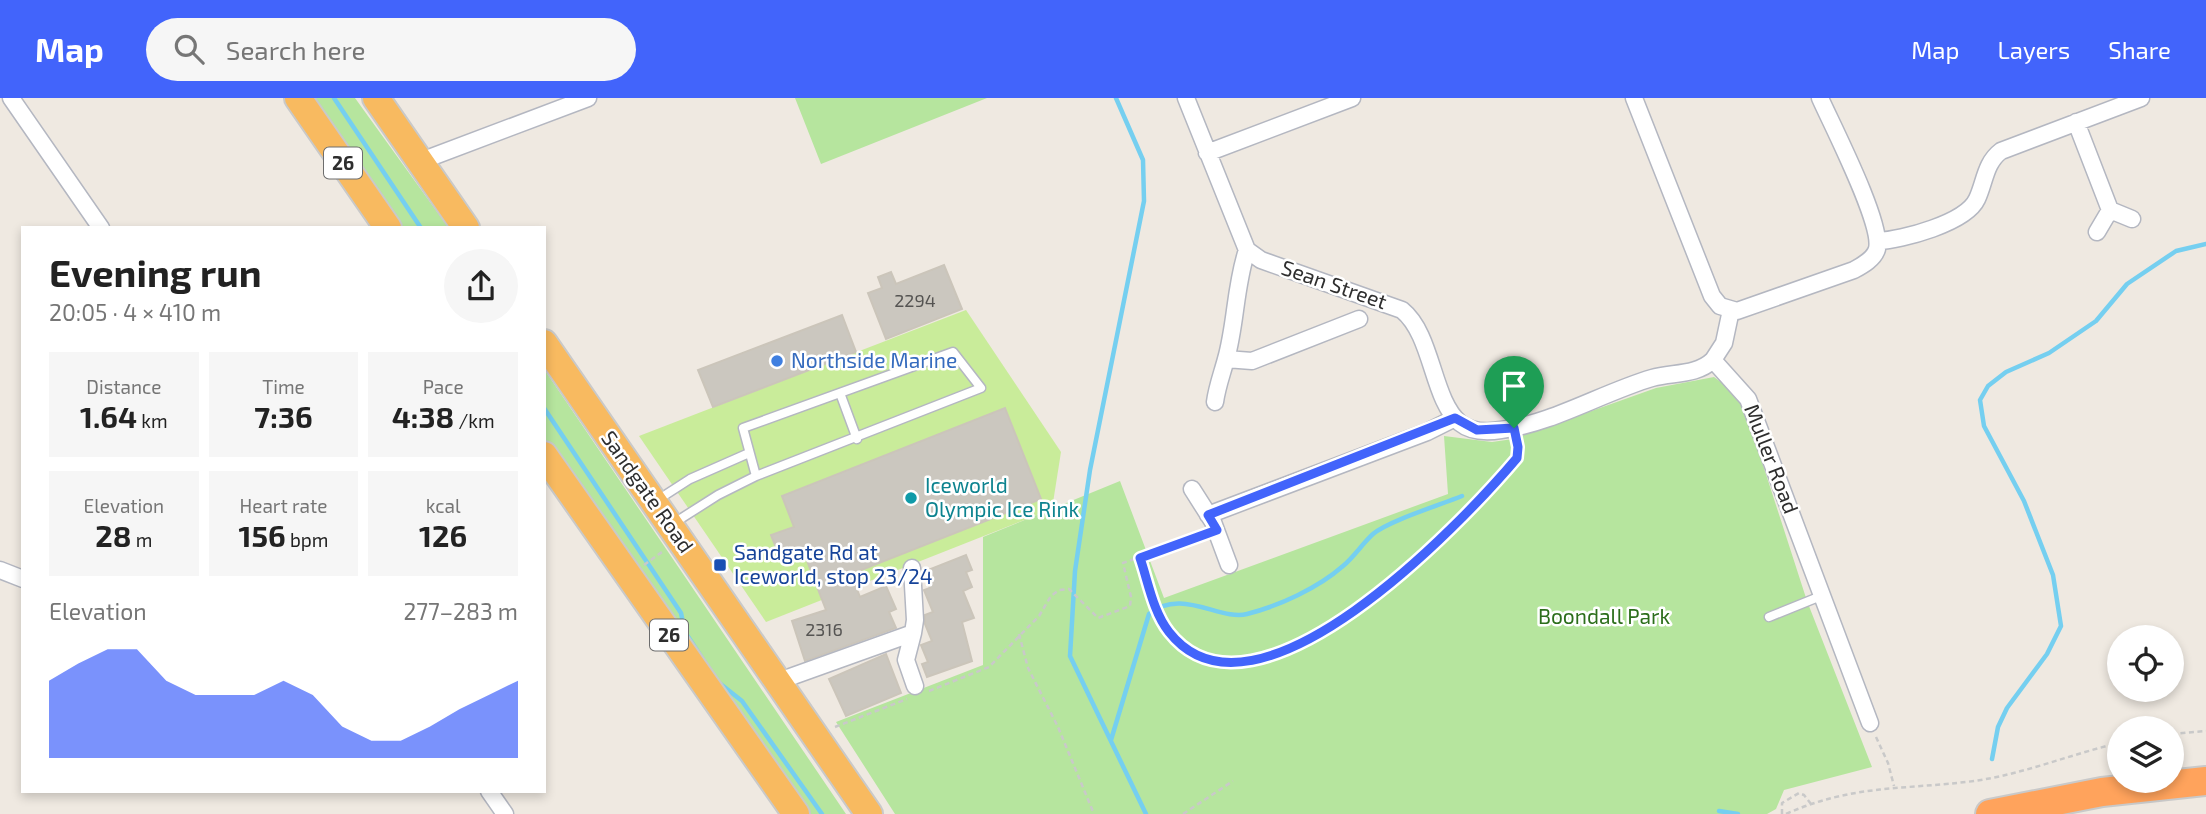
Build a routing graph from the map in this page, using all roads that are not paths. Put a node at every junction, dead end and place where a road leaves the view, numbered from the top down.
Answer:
1 (11, 98) edge
2 (298, 98) edge
3 (376, 98) edge
4 (588, 98) edge
5 (1186, 98) edge
6 (1352, 98) edge
7 (1634, 98) edge
8 (1820, 98) edge
9 (2141, 98) edge
10 (1326, 103) edge
11 (2076, 122) junction
12 (1207, 153) junction
13 (421, 161) junction
14 (2110, 210) junction
15 (2132, 219) dead end
16 (99, 226) edge
17 (387, 226) edge
18 (465, 226) edge
19 (2097, 232) dead end
20 (1878, 241) junction
21 (1247, 250) junction
22 (1731, 310) junction
23 (1359, 319) dead end
24 (546, 346) edge
25 (1226, 359) junction
26 (1713, 360) junction
27 (840, 393) junction
28 (1215, 402) dead end
29 (1455, 418) junction
30 (857, 439) junction
31 (749, 453) junction
32 (546, 458) edge
33 (756, 476) junction
34 (1192, 489) dead end
35 (654, 503) junction
36 (1208, 515) junction
37 (670, 536) junction
38 (1229, 565) dead end
39 (912, 568) dead end
40 (0, 570) edge
41 (21, 578) edge
42 (1821, 596) junction
43 (1769, 617) dead end
44 (913, 633) junction
45 (779, 681) junction
46 (915, 693) road end
47 (1870, 723) road end
48 (2206, 781) edge
49 (490, 793) edge
50 (505, 814) edge
51 (796, 814) edge
52 (869, 814) edge
53 (1990, 814) edge

1 - 16 street
2 - 17 highway, 26
3 - 13 highway
4 - 13 street
5 - 12 street
6 - 10 street
7 - 22 street
8 - 20 street
9 - 11 street
10 - 12 street
11 - 14 street
11 - 20 street
12 - 21 street
13 - 18 highway
14 - 15 street
14 - 19 street
20 - 22 street
21 - 25 street
21 - 29 street, Sean Street
22 - 26 street
23 - 25 street
24 - 35 highway, Sandgate Road
25 - 28 street
26 - 29 street
26 - 42 street, Muller Road
27 - 30 lane
27 - 30 lane
27 - 31 lane
29 - 36 street
30 - 33 lane
31 - 33 lane
31 - 35 lane
32 - 51 highway, 26
33 - 37 lane
34 - 36 street
35 - 37 highway, Sandgate Road
36 - 38 street
37 - 45 highway, Sandgate Road
39 - 44 street
40 - 41 street
42 - 43 lane
42 - 47 street, Muller Road
44 - 45 street
44 - 46 street
45 - 52 highway, Sandgate Road
48 - 53 highway
49 - 50 street

